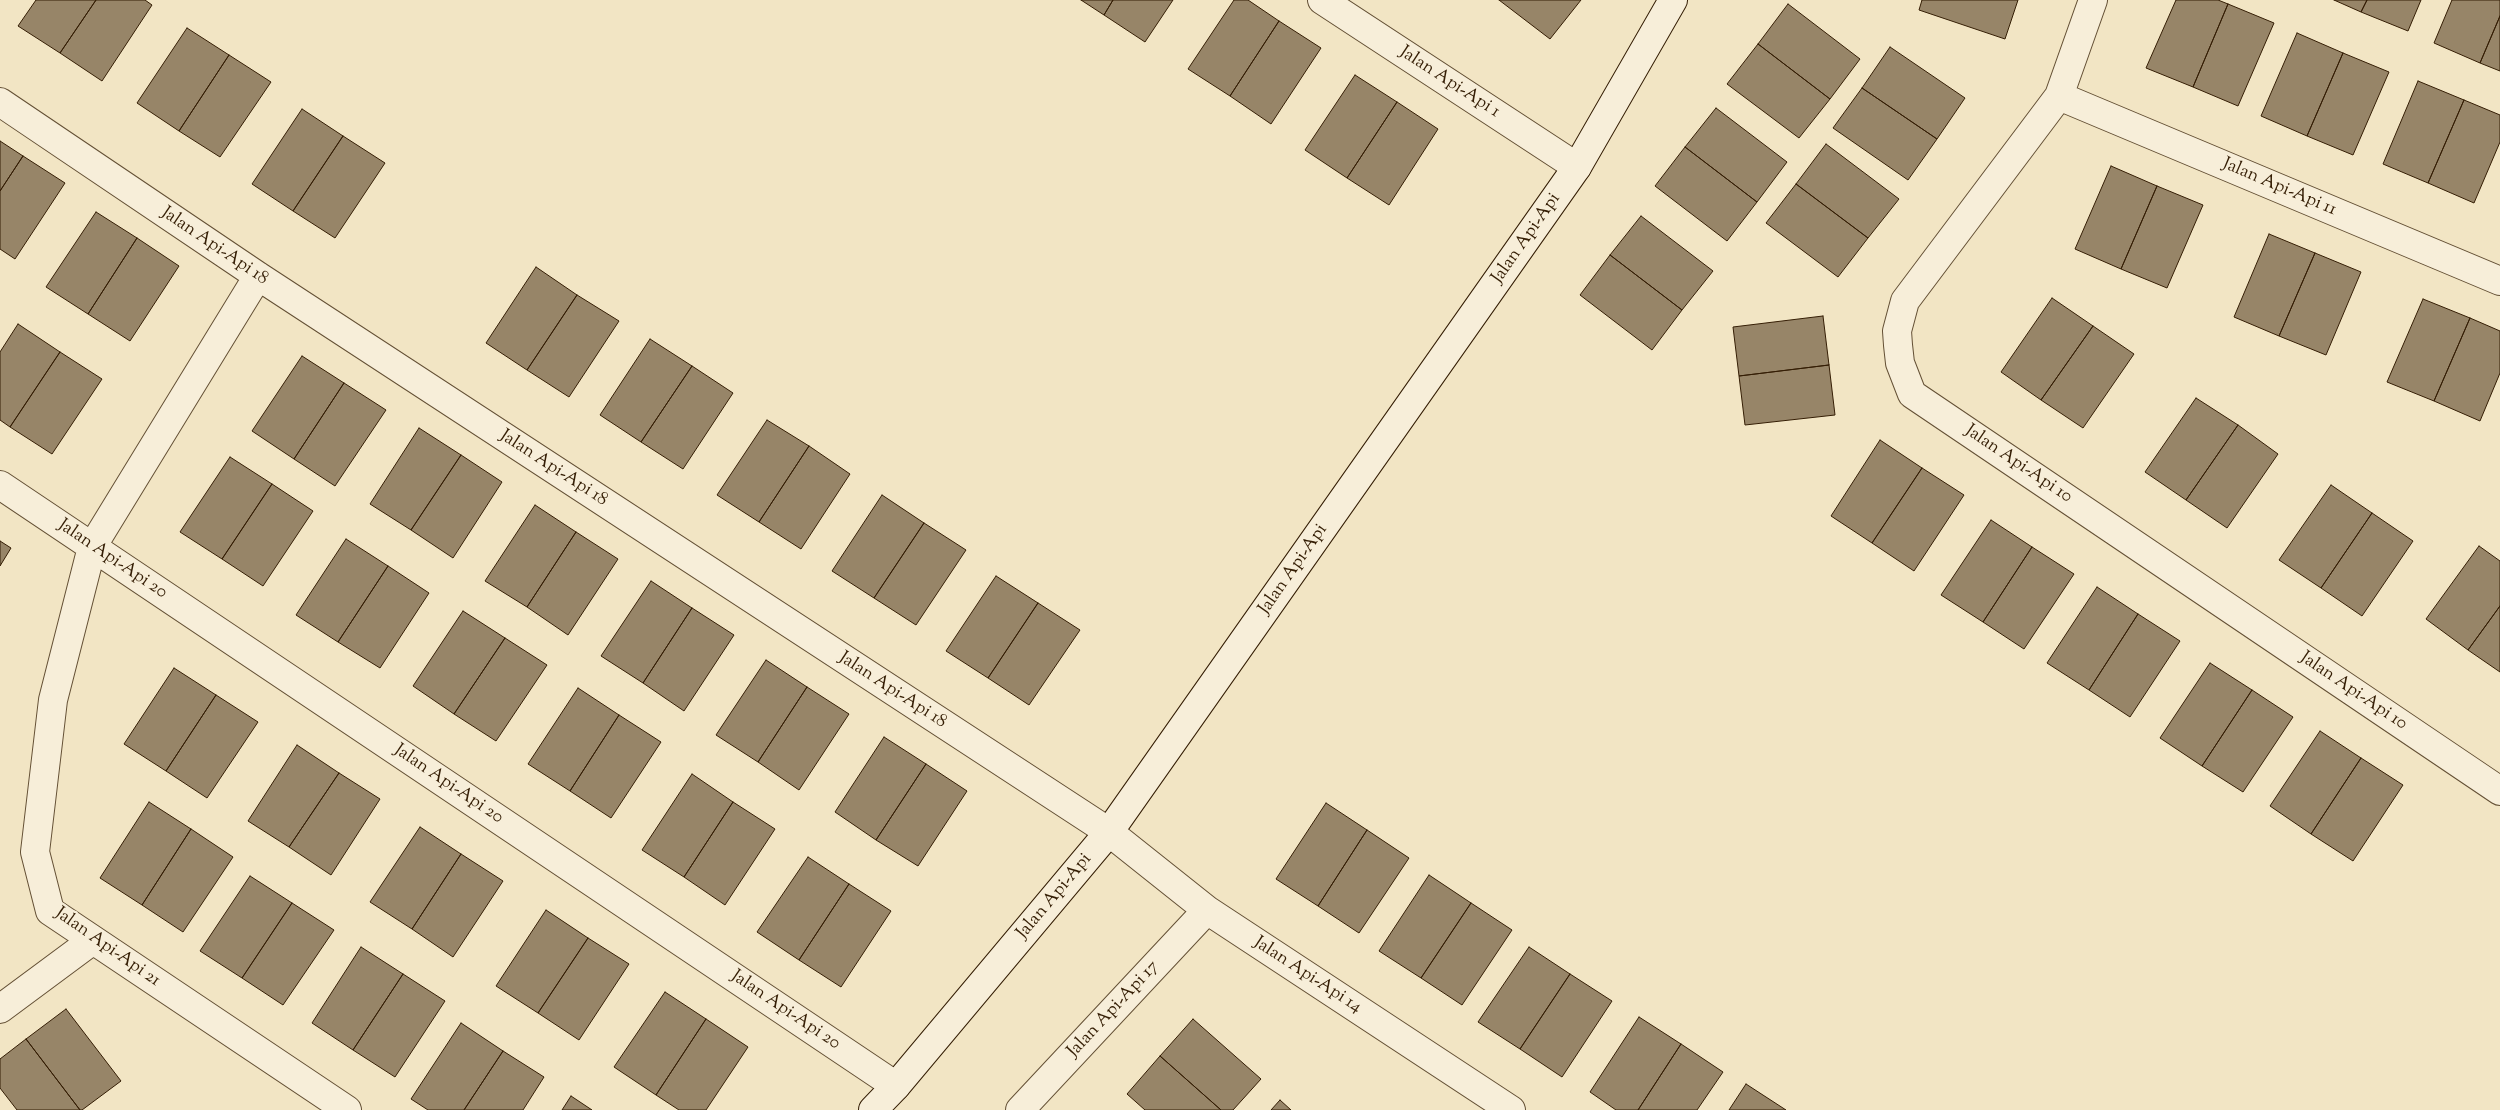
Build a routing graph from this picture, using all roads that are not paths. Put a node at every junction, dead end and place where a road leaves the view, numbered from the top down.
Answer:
1 (1322, 0) edge
2 (1673, 0) edge
3 (2094, 0) edge
4 (2059, 96) junction
5 (0, 102) edge
6 (1577, 167) junction
7 (258, 276) junction
8 (2500, 281) edge
9 (0, 485) edge
10 (92, 547) junction
11 (2500, 791) edge
12 (1109, 832) junction
13 (1208, 910) junction
14 (93, 940) junction
15 (0, 1009) edge
16 (896, 1086) junction
17 (1498, 1107) edge
18 (347, 1110) edge
19 (873, 1110) edge
20 (1020, 1110) edge

1 - 6 street, Jalan Api-Api 1
2 - 6 street, Jalan Api-Api
3 - 4 street, Jalan Api-Api 10
4 - 8 street, Jalan Api-Api 11
4 - 11 street, Jalan Api-Api 10
5 - 7 street, Jalan Api-Api 18
6 - 12 street, Jalan Api-Api
7 - 10 street, Jalan Api-Api 21
7 - 12 street, Jalan Api-Api 18
9 - 10 street, Jalan Api-Api 20
10 - 14 street, Jalan Api-Api 21
10 - 16 street, Jalan Api-Api 20
12 - 13 street, Jalan Api-Api 14
12 - 16 street, Jalan Api-Api
13 - 17 street, Jalan Api-Api 14
13 - 20 street, Jalan Api-Api 17
14 - 15 street
14 - 18 street, Jalan Api-Api 21
16 - 19 street, Jalan Api-Api

